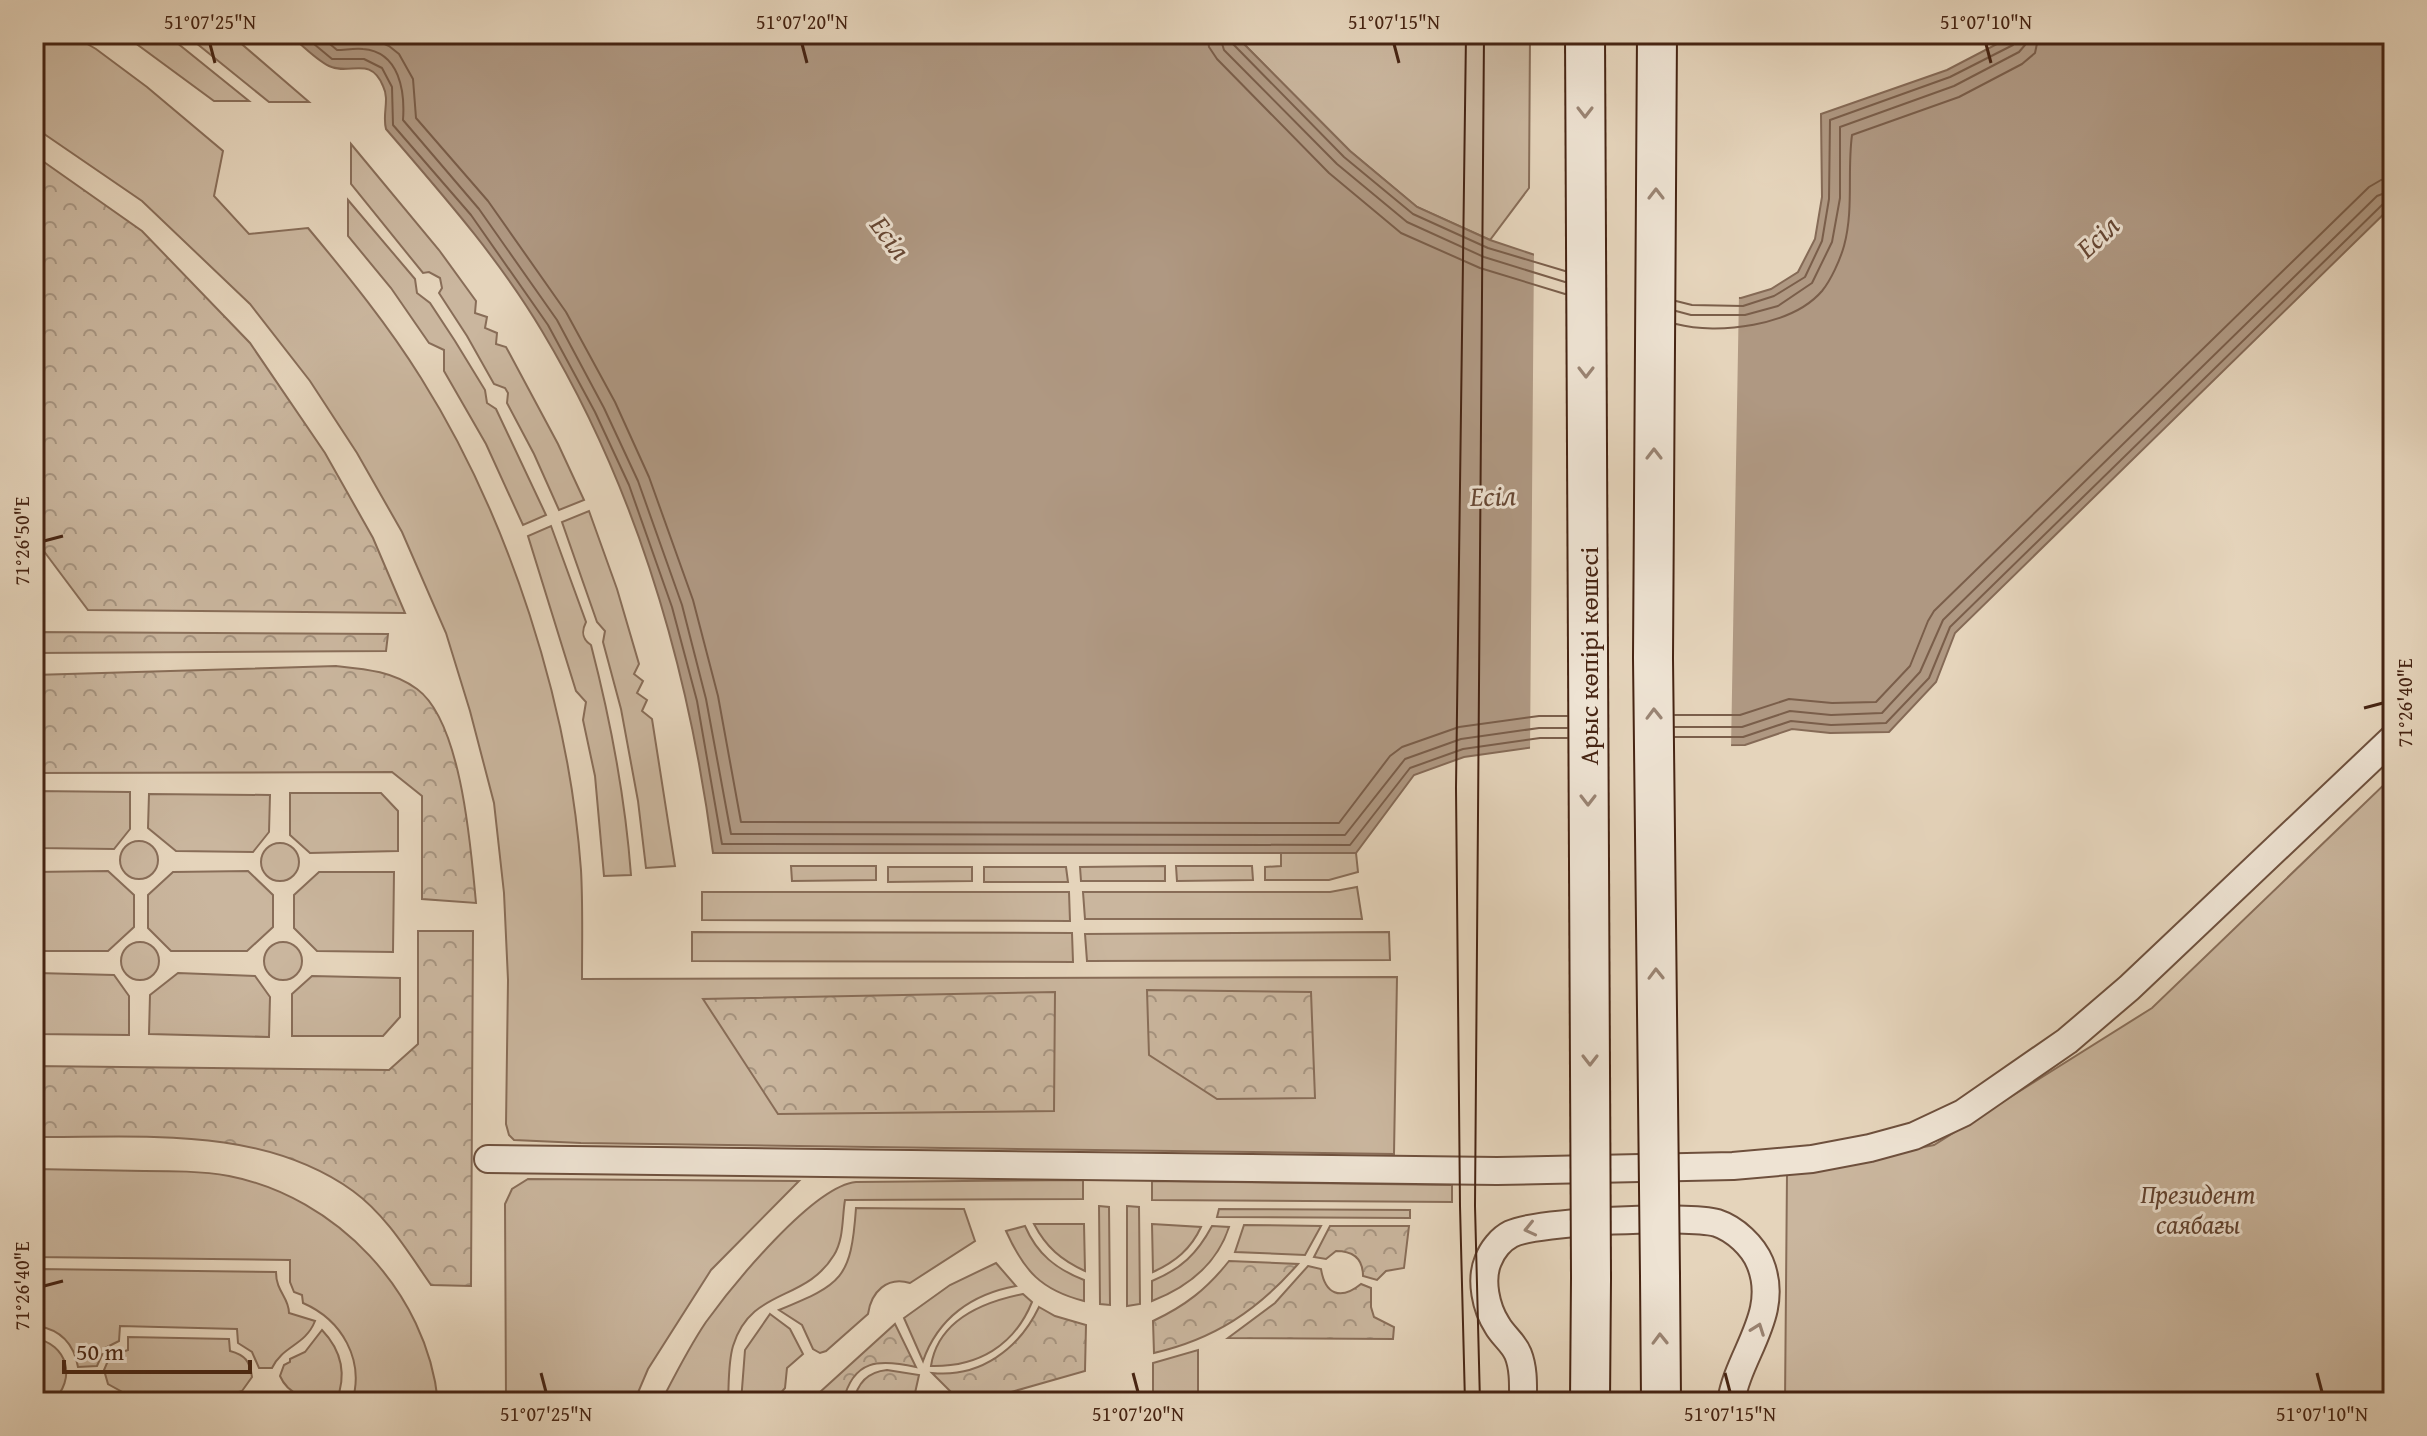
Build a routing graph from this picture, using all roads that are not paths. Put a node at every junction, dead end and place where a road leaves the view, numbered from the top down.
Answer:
1 (1585, 34) edge
2 (1657, 34) edge
3 (2393, 738) edge
4 (488, 1159) dead end
5 (1523, 1402) edge
6 (1590, 1402) edge
7 (1661, 1402) edge
8 (1731, 1402) edge

1 -> 6 main road, Арыс көпірі көшесі, bridge
7 -> 2 main road, bridge
3 - 4 street
8 -> 5 street

